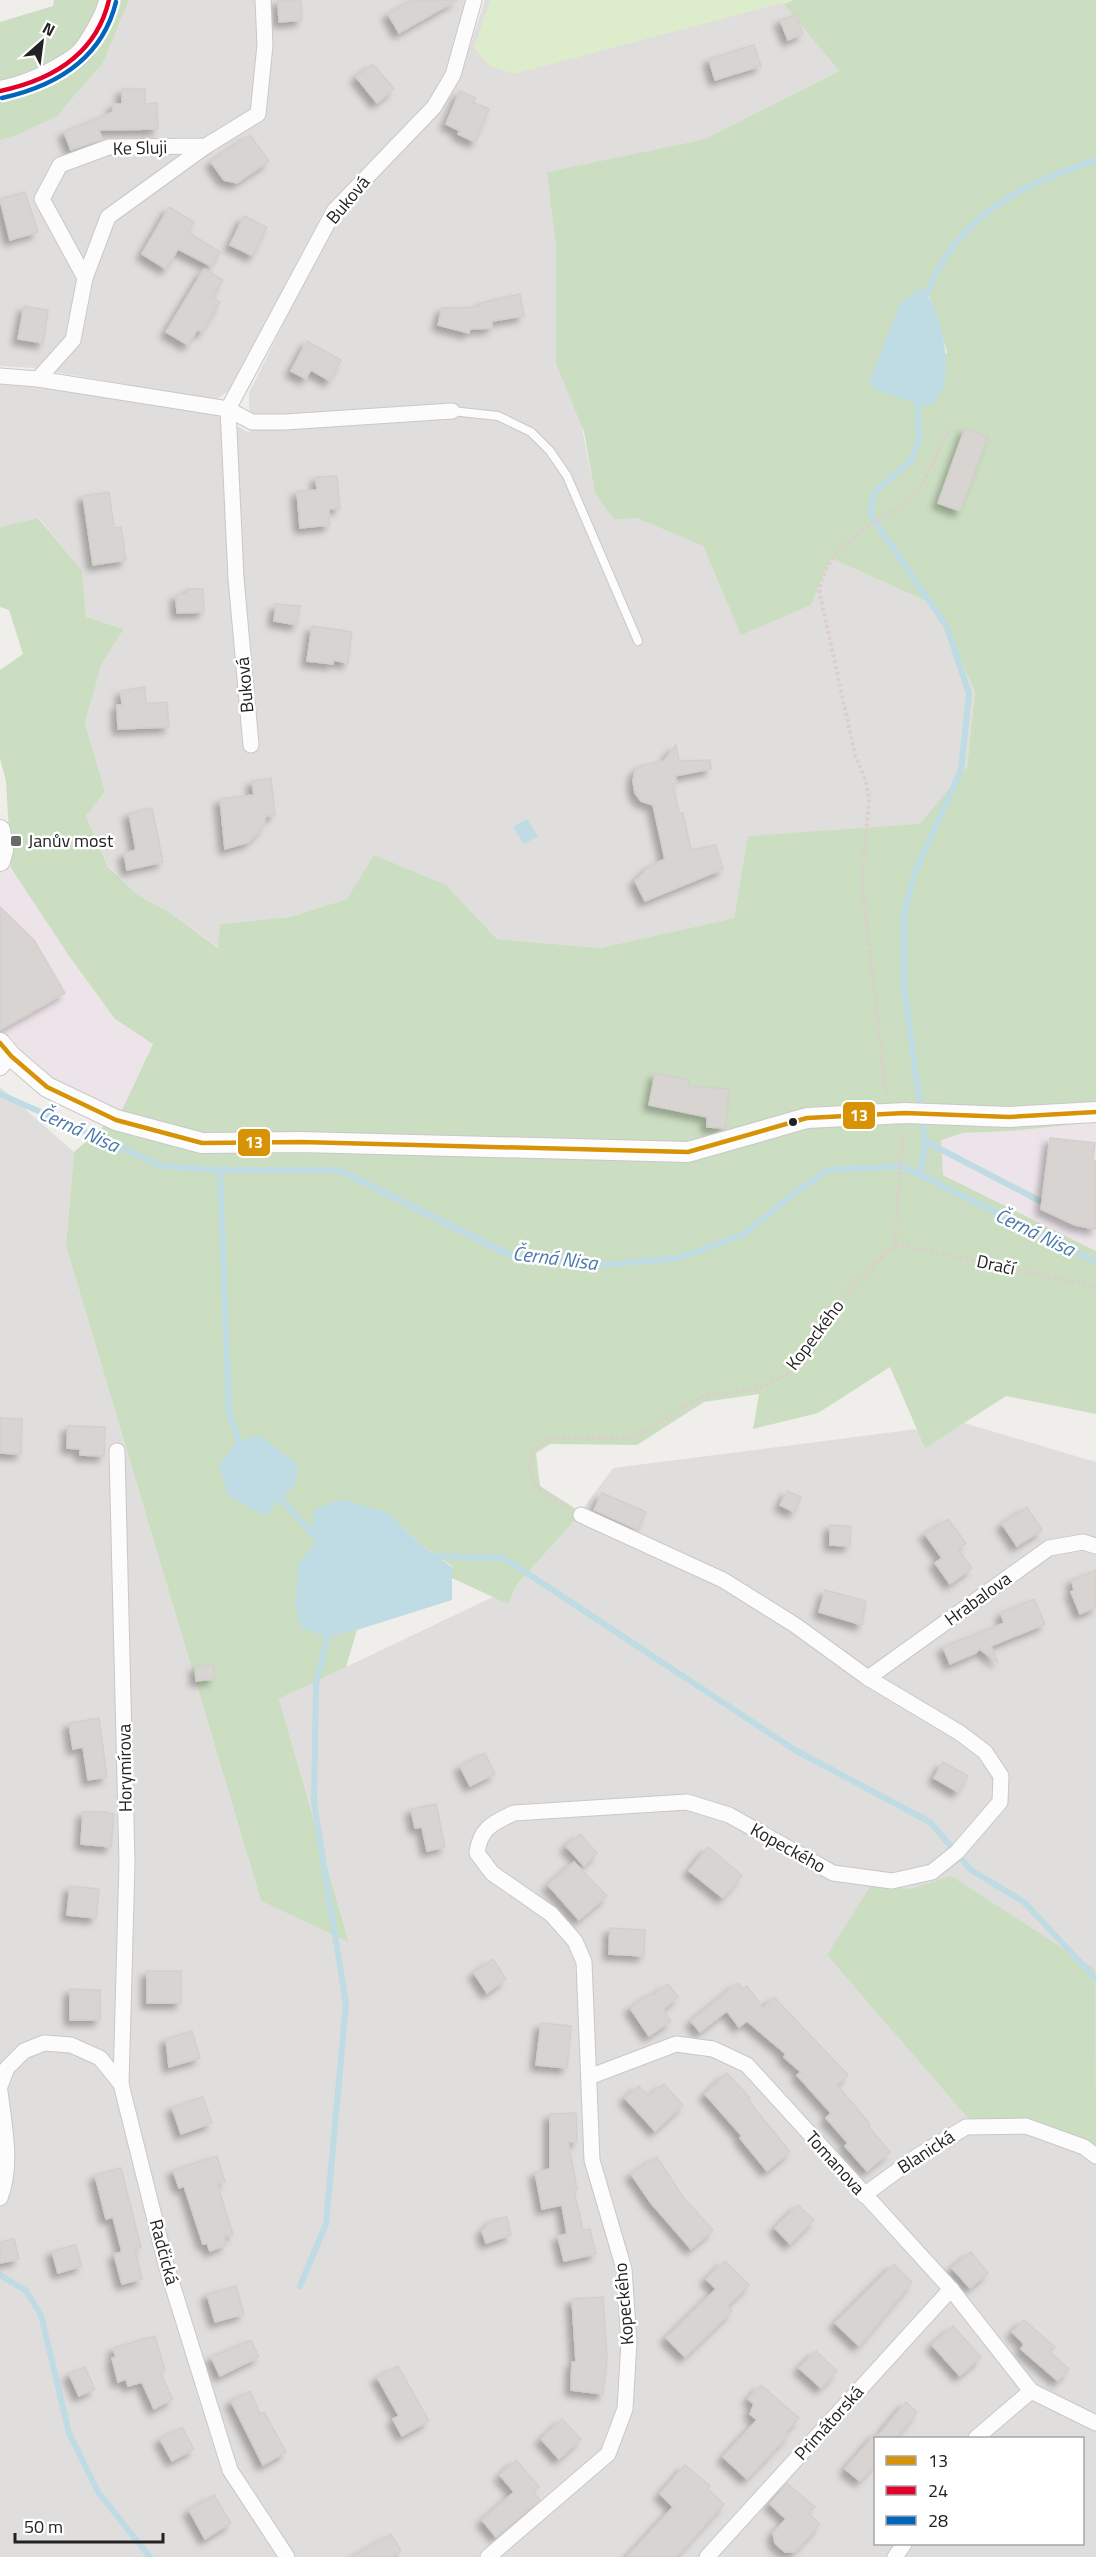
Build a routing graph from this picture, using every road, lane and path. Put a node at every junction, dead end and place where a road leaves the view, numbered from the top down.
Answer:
1 (109, 0) edge
2 (263, 0) edge
3 (474, 0) edge
4 (0, 91) edge
5 (206, 146) junction
6 (85, 278) junction
7 (0, 376) edge
8 (38, 379) junction
9 (228, 409) junction
10 (452, 411) joint
11 (950, 428) dead end
12 (638, 641) dead end
13 (250, 745) dead end
14 (0, 830) edge
15 (0, 861) edge
16 (4, 1056) edge
17 (1096, 1112) edge
18 (888, 1114) junction
19 (902, 1144) dead end
20 (895, 1244) junction
21 (1096, 1287) edge
22 (117, 1451) dead end
23 (581, 1515) joint
24 (1096, 1546) edge
25 (868, 1678) junction
26 (589, 2077) junction
27 (121, 2084) junction
28 (0, 2086) edge
29 (0, 2091) edge
30 (1096, 2156) edge
31 (864, 2195) junction
32 (0, 2198) edge
33 (951, 2289) junction
34 (1031, 2391) junction
35 (1096, 2423) edge
36 (978, 2437) edge
37 (287, 2557) edge
38 (488, 2557) edge
39 (707, 2557) edge

1 - 4 street
2 - 5 street, Ke Sluji
3 - 9 street, Buková
5 - 6 street, Ke Sluji
5 - 6 street, Ke Sluji
6 - 8 street, Ke Sluji
7 - 8 street
8 - 9 street
9 - 10 street
9 - 13 street, Buková
10 - 12 lane
11 - 18 path
14 - 15 street
16 - 18 street
17 - 18 street
19 - 20 path
20 - 21 path, Dračí
20 - 23 path, Kopeckého
22 - 27 street, Horymírova
23 - 25 street, Kopeckého
24 - 25 street, Hrabalova
25 - 26 street, Kopeckého
26 - 31 street, Tomanova
26 - 38 street, Kopeckého
27 - 28 street, Radčická
27 - 37 street, Radčická
29 - 32 street
30 - 31 street, Blanická
31 - 33 street, Tomanova
33 - 34 street, Tomanova
33 - 39 street, Primátorská
34 - 35 street
34 - 36 street

